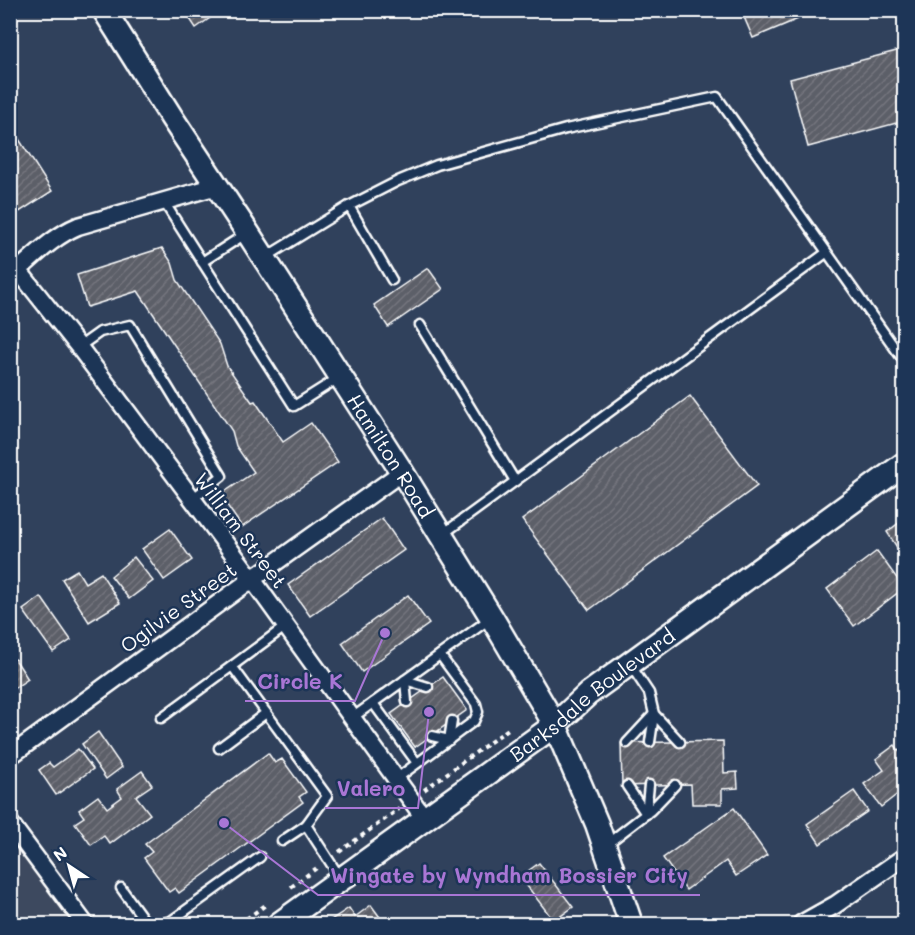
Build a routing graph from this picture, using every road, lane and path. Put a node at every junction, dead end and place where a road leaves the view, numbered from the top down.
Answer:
1 (104, 10) edge
2 (217, 186) junction
3 (164, 202) junction
4 (349, 206) junction
5 (248, 233) junction
6 (826, 253) junction
7 (264, 258) junction
8 (202, 262) junction
9 (14, 273) edge
10 (392, 280) dead end
11 (420, 325) dead end
12 (79, 346) junction
13 (904, 361) edge
14 (341, 376) junction
15 (904, 464) edge
16 (402, 472) junction
17 (515, 481) junction
18 (192, 499) junction
19 (440, 536) junction
20 (252, 579) junction
21 (492, 618) junction
22 (286, 626) junction
23 (440, 655) junction
24 (629, 663) junction
25 (232, 666) junction
26 (405, 680) junction
27 (428, 687) dead end
28 (407, 702) dead end
29 (373, 703) junction
30 (266, 713) junction
31 (654, 714) junction
32 (161, 718) dead end
33 (352, 718) junction
34 (452, 721) dead end
35 (555, 725) junction
36 (511, 727) dead end
37 (432, 735) dead end
38 (449, 740) junction
39 (650, 742) dead end
40 (680, 742) dead end
41 (627, 743) dead end
42 (219, 748) dead end
43 (10, 756) edge
44 (417, 763) junction
45 (396, 779) junction
46 (649, 785) dead end
47 (675, 785) dead end
48 (627, 786) dead end
49 (426, 789) dead end
50 (646, 814) junction
51 (425, 819) junction
52 (10, 823) edge
53 (306, 825) junction
54 (282, 841) dead end
55 (604, 846) junction
56 (260, 856) dead end
57 (904, 857) edge
58 (341, 879) junction
59 (122, 888) dead end
60 (85, 924) edge
61 (147, 924) edge
62 (159, 924) edge
63 (279, 924) edge
64 (631, 924) edge
65 (801, 924) edge

1 - 2 main road, Hamilton Road
2 - 3 street
2 - 5 main road, Hamilton Road
3 - 8 lane
3 - 9 street
4 - 6 lane
4 - 7 lane
4 - 10 lane
5 - 7 main road, Hamilton Road
5 - 8 lane
6 - 13 lane
6 - 17 lane
7 - 14 main road, Hamilton Road
8 - 14 lane
9 - 12 street, William Street
11 - 17 lane
12 - 18 street, William Street
12 - 18 lane
14 - 16 main road, Hamilton Road
15 - 24 main road, Barksdale Boulevard
16 - 19 main road, Hamilton Road
16 - 20 street, Ogilvie Street
17 - 19 lane
18 - 20 street, William Street
19 - 21 main road, Hamilton Road
20 - 22 street, William Street
20 - 43 street, Ogilvie Street
21 - 23 lane
21 - 35 main road, Hamilton Road
22 - 25 lane
22 - 33 street, William Street
23 - 26 lane
23 - 38 lane
24 - 31 lane
24 - 35 main road, Barksdale Boulevard
25 - 30 lane
25 - 32 lane
26 - 27 lane
26 - 28 lane
26 - 29 lane
29 - 33 lane
29 - 44 lane
30 - 42 lane
30 - 53 lane
31 - 39 lane
31 - 40 lane
31 - 41 lane
33 - 45 street, William Street
34 - 38 lane
35 - 51 main road, Barksdale Boulevard
35 - 55 main road, Hamilton Road
36 - 49 path
37 - 38 lane
38 - 44 lane
44 - 45 lane
45 - 51 street, William Street
46 - 50 lane
47 - 50 lane
48 - 50 lane
50 - 55 lane
51 - 58 main road, Barksdale Boulevard
52 - 60 street
53 - 54 lane
53 - 58 lane
55 - 64 main road, Hamilton Road
56 - 62 lane
57 - 65 street
58 - 63 main road, Barksdale Boulevard
59 - 61 lane

